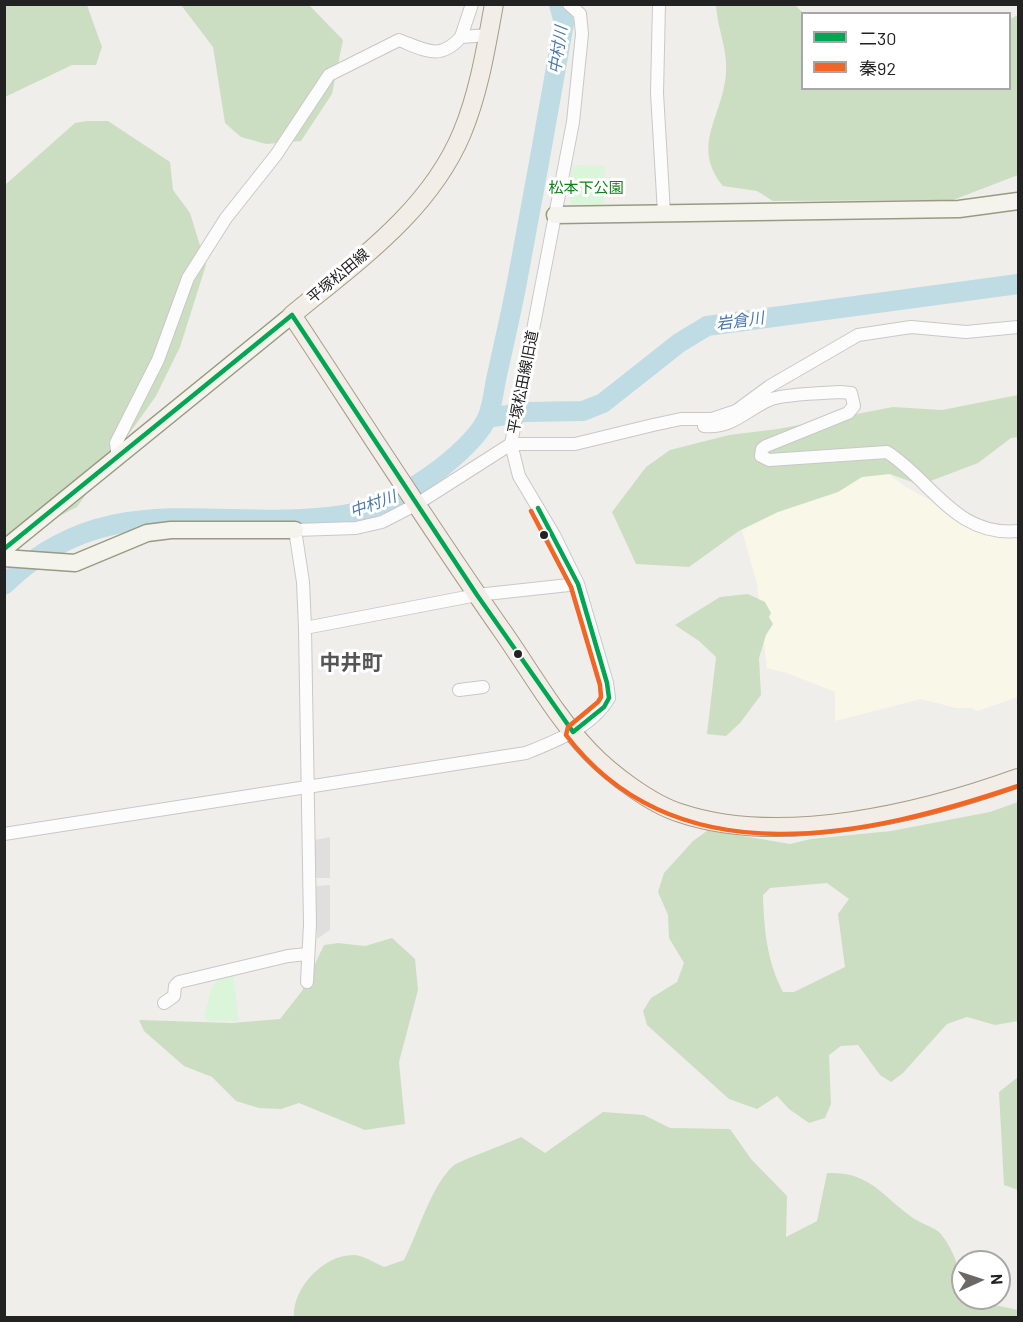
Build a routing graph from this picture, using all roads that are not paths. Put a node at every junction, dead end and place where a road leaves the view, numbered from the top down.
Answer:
1 (472, 4) edge
2 (494, 4) edge
3 (659, 4) edge
4 (569, 5) edge
5 (489, 35) junction
6 (461, 37) junction
7 (1018, 201) edge
8 (664, 213) junction
9 (555, 215) junction
10 (292, 315) junction
11 (1018, 327) edge
12 (700, 418) junction
13 (511, 444) junction
14 (118, 457) junction
15 (415, 501) junction
16 (294, 530) junction
17 (1018, 531) edge
18 (7, 555) edge
19 (578, 584) junction
20 (477, 595) junction
21 (305, 628) junction
22 (483, 687) dead end
23 (459, 690) dead end
24 (573, 732) junction
25 (1018, 778) edge
26 (307, 789) junction
27 (4, 834) edge
28 (307, 954) junction
29 (307, 982) dead end
30 (164, 1003) dead end

1 - 6 street
2 - 5 main road, 平塚松田線
3 - 8 street
4 - 9 street, 平塚松田線旧道
5 - 6 street
5 - 10 main road, 平塚松田線
6 - 14 street
7 - 8 street
8 - 9 street
9 - 13 street, 平塚松田線旧道
10 - 14 street
10 - 15 main road
11 - 12 street
12 - 13 street
12 - 17 street
13 - 15 street
13 - 19 street, 平塚松田線旧道
14 - 18 street
15 - 16 street
15 - 20 main road
16 - 18 street
16 - 21 street
19 - 20 street
19 - 24 street, 平塚松田線旧道
20 - 21 street
20 - 24 main road
21 - 26 street
22 - 23 street
24 - 25 main road
24 - 26 street
26 - 27 street
26 - 28 street
28 - 29 street
28 - 30 street

